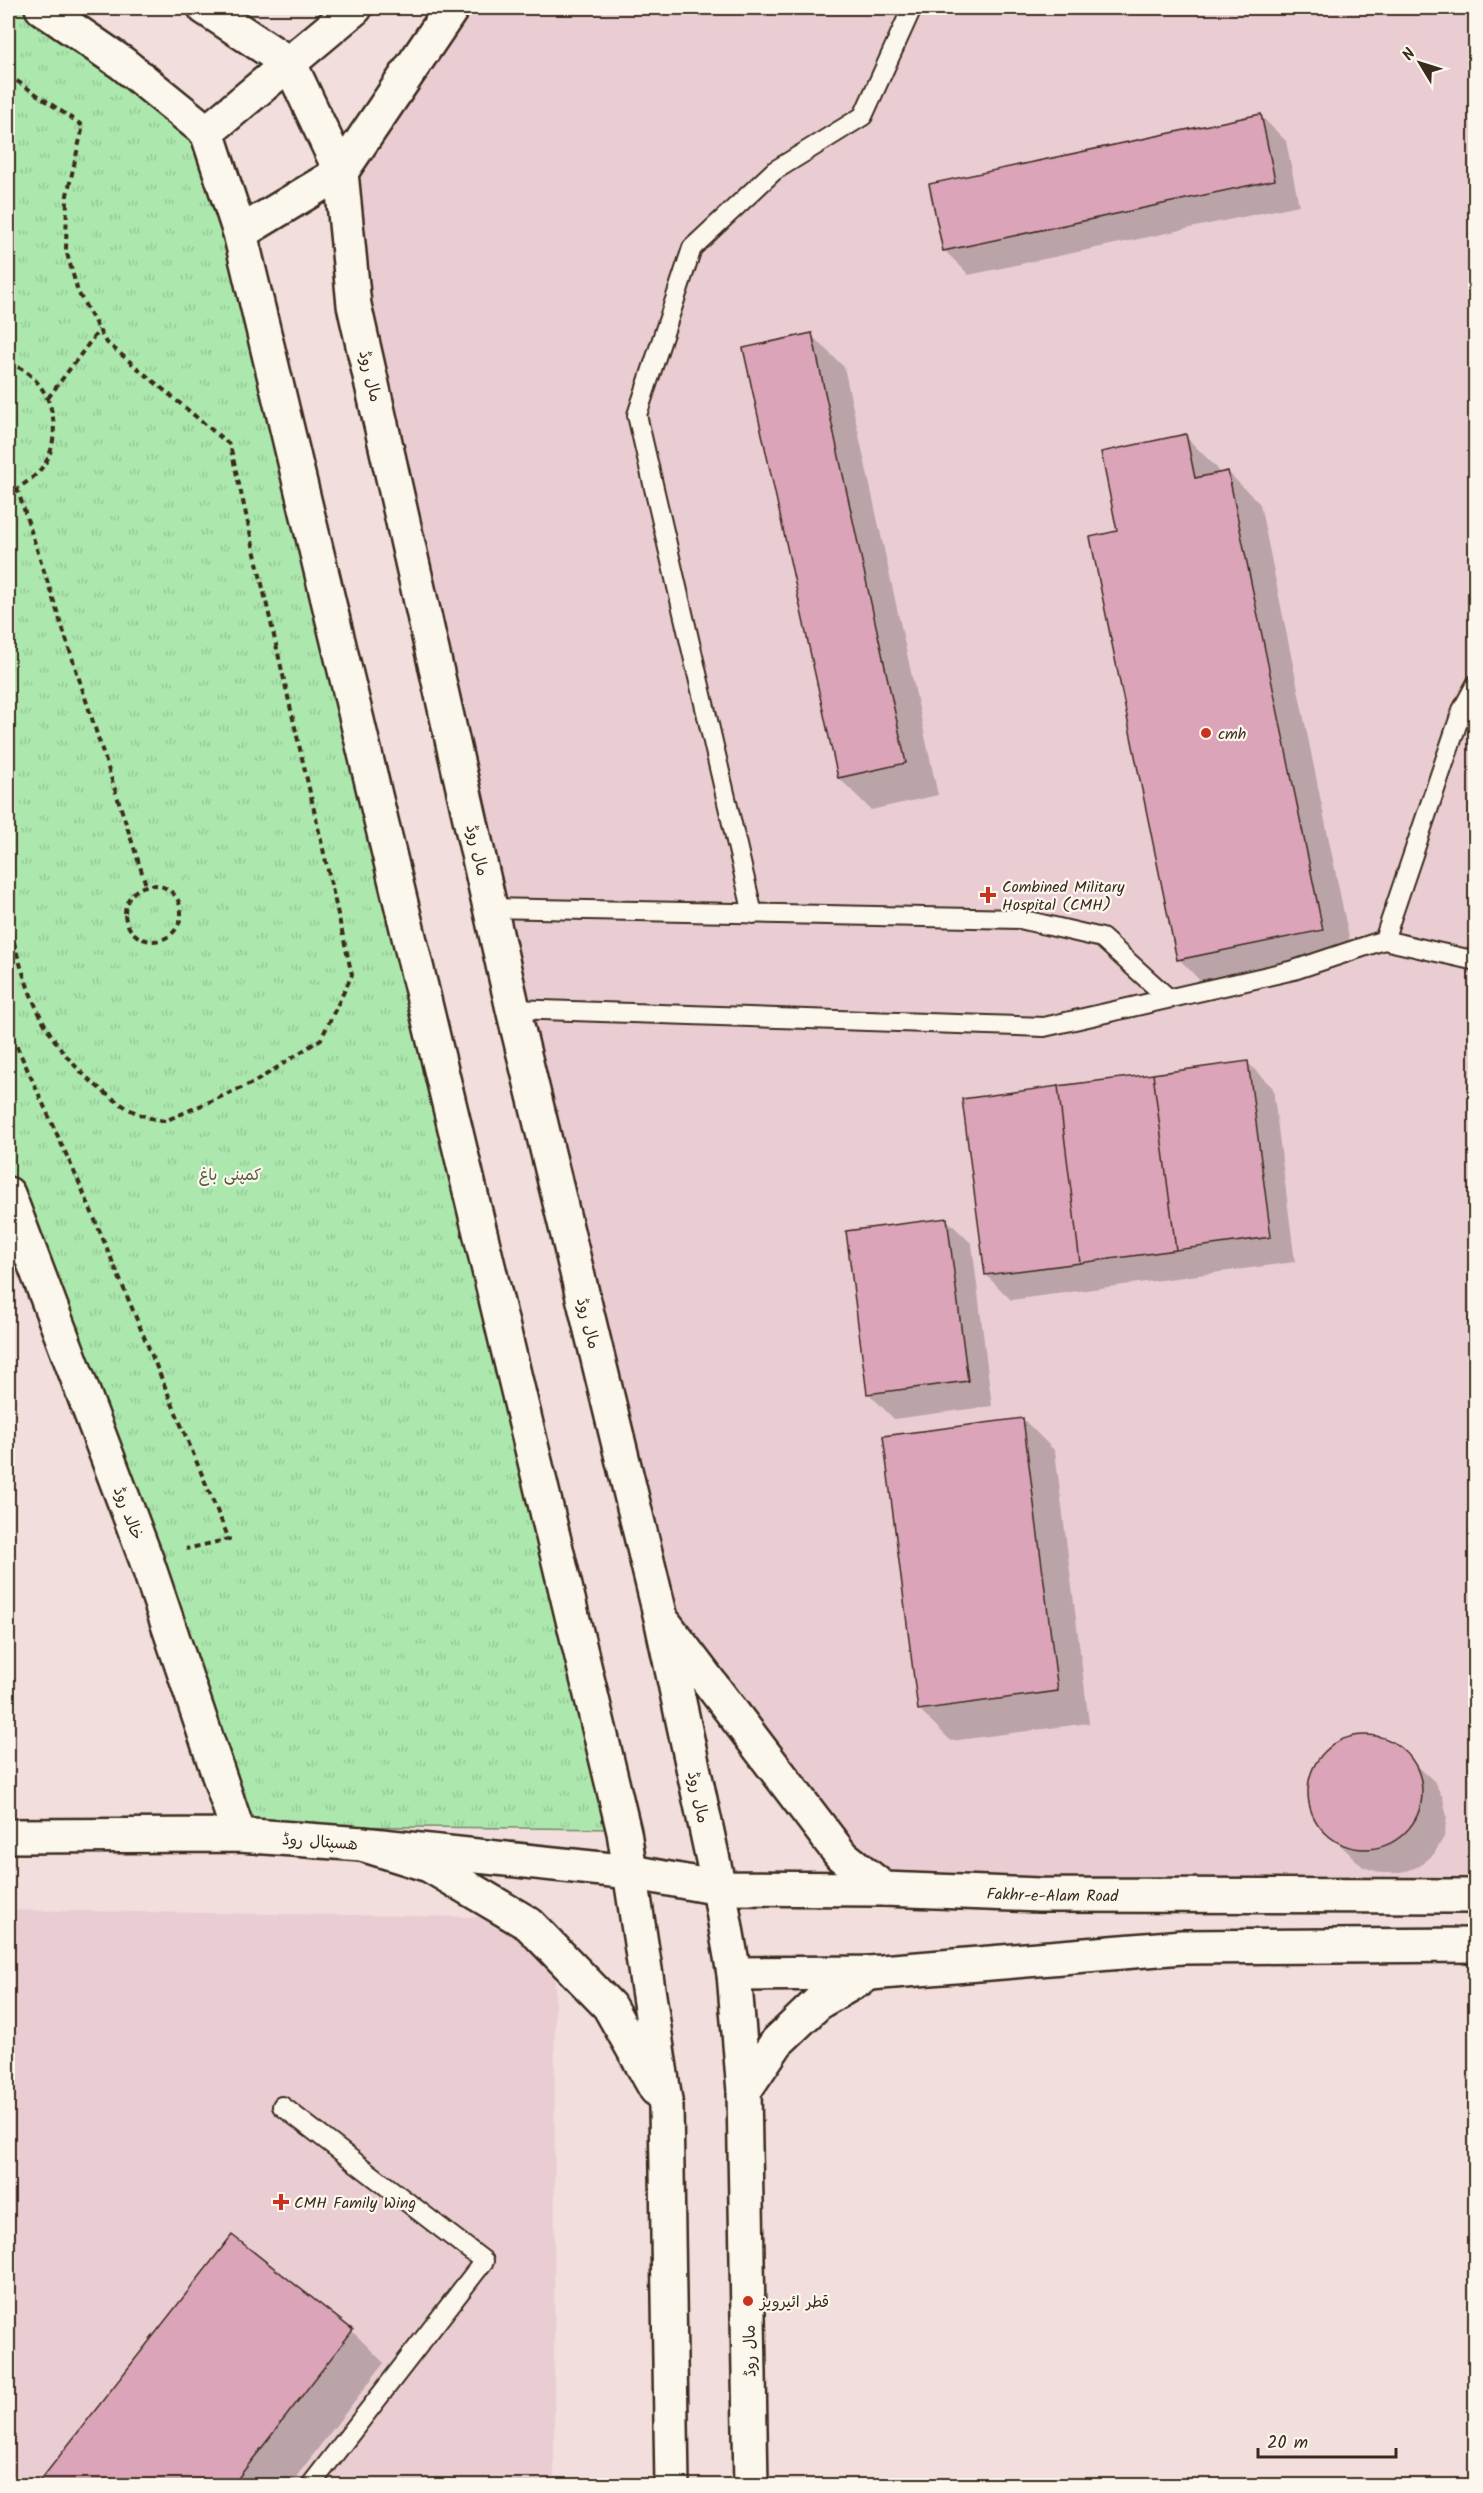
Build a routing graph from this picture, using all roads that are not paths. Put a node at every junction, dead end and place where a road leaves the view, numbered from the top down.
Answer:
1 (42, 8) edge
2 (205, 8) edge
3 (355, 8) edge
4 (452, 8) edge
5 (912, 8) edge
6 (290, 63) junction
7 (207, 132) junction
8 (341, 172) junction
9 (240, 233) junction
10 (1476, 684) edge
11 (491, 908) junction
12 (753, 915) junction
13 (1384, 940) junction
14 (1476, 961) edge
15 (1167, 997) junction
16 (513, 1009) junction
17 (8, 1194) edge
18 (661, 1618) junction
19 (239, 1835) junction
20 (8, 1836) edge
21 (362, 1844) junction
22 (631, 1872) junction
23 (718, 1887) junction
24 (884, 1889) junction
25 (1476, 1896) edge
26 (1476, 1945) edge
27 (870, 1973) junction
28 (734, 1974) junction
29 (744, 2091) junction
30 (282, 2106) dead end
31 (666, 2107) junction
32 (310, 2486) edge
33 (672, 2486) edge
34 (751, 2486) edge

1 - 7 main road
2 - 6 main road
3 - 6 main road
4 - 8 main road
5 - 12 lane
6 - 7 main road
6 - 8 main road, مال روڈ
7 - 9 main road
8 - 9 main road
8 - 11 main road, مال روڈ
9 - 22 main road
10 - 13 lane
11 - 12 lane
11 - 16 main road, مال روڈ
12 - 15 lane
13 - 14 lane
13 - 15 lane
15 - 16 lane
16 - 18 main road, مال روڈ
17 - 19 main road, خالد روڈ
18 - 23 main road, مال روڈ
18 - 24 main road
19 - 20 main road, ھسپتال روڈ
19 - 21 main road, ھسپتال روڈ
21 - 22 main road, ھسپتال روڈ
21 - 31 main road
22 - 23 main road, Fakhr-e-Alam Road
22 - 31 main road
23 - 24 main road, Fakhr-e-Alam Road
23 - 28 main road, مال روڈ
24 - 25 main road, Fakhr-e-Alam Road
26 - 27 main road
27 - 28 main road
27 - 29 main road
28 - 29 main road, مال روڈ
29 - 34 main road, مال روڈ
30 - 32 lane
31 - 33 main road

